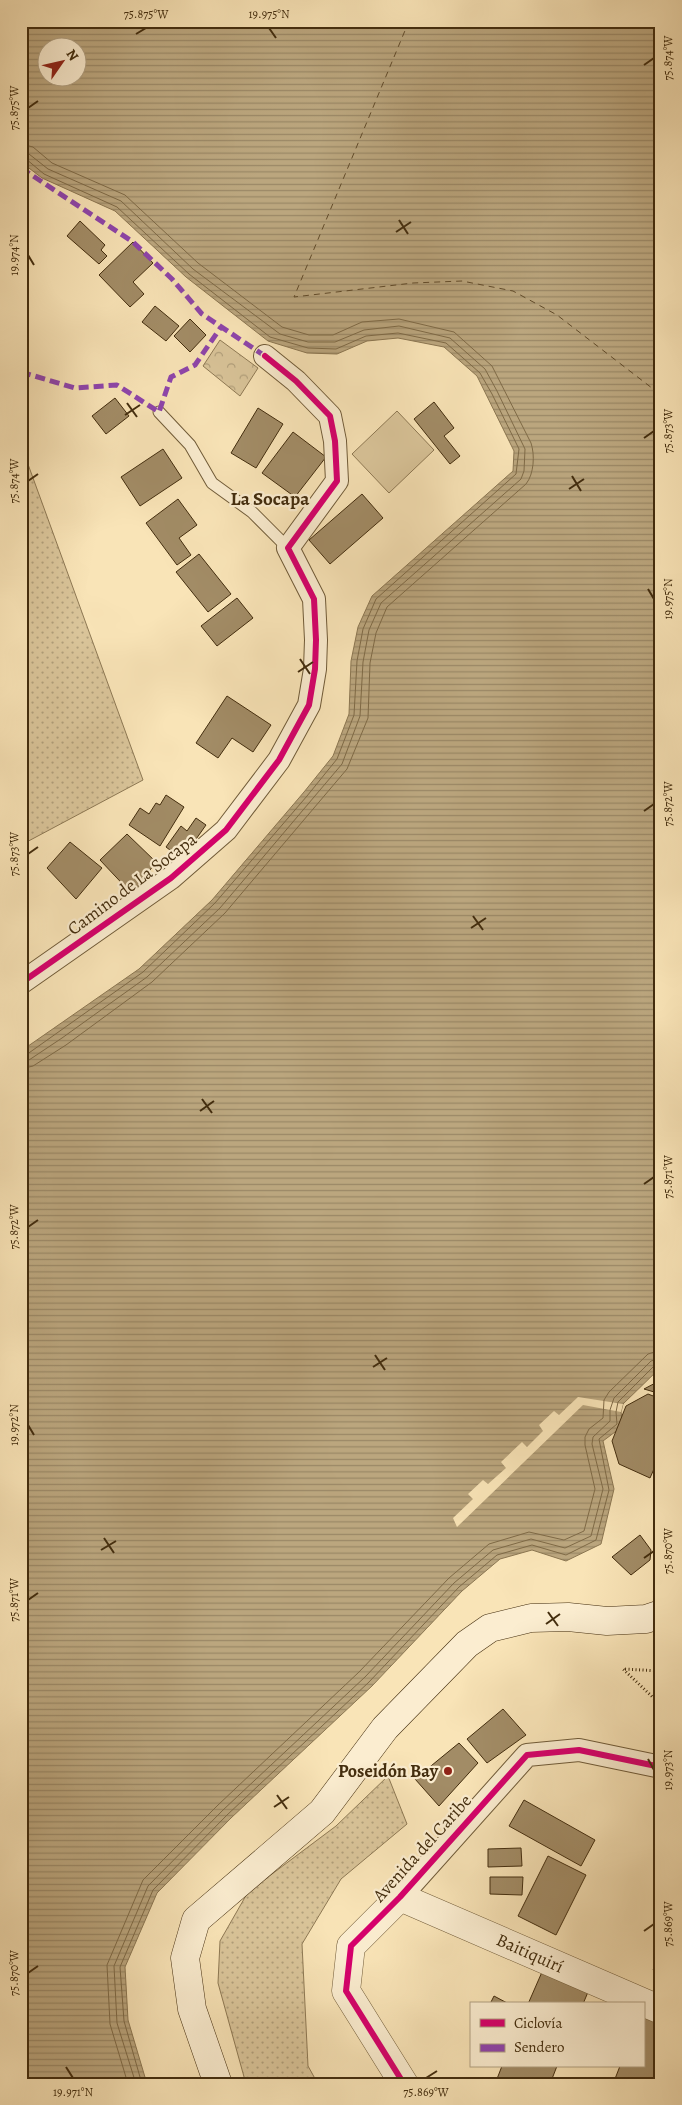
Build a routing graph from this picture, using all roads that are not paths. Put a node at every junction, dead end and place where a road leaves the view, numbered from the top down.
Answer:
1 (265, 356) dead end
2 (159, 412) dead end
3 (288, 548) junction
4 (21, 983) edge
5 (661, 1614) edge
6 (661, 1767) edge
7 (400, 1897) junction
8 (643, 2002) edge
9 (644, 2003) edge
10 (661, 2010) edge
11 (218, 2084) edge
12 (404, 2084) edge

1 - 3 street
2 - 3 lane
3 - 4 street, Camino de La Socapa
5 - 11 main road
6 - 7 street, Avenida del Caribe
7 - 8 main road, Baitiquirí
7 - 12 main road, Avenida del Caribe
9 - 10 main road, Baitiquirí

